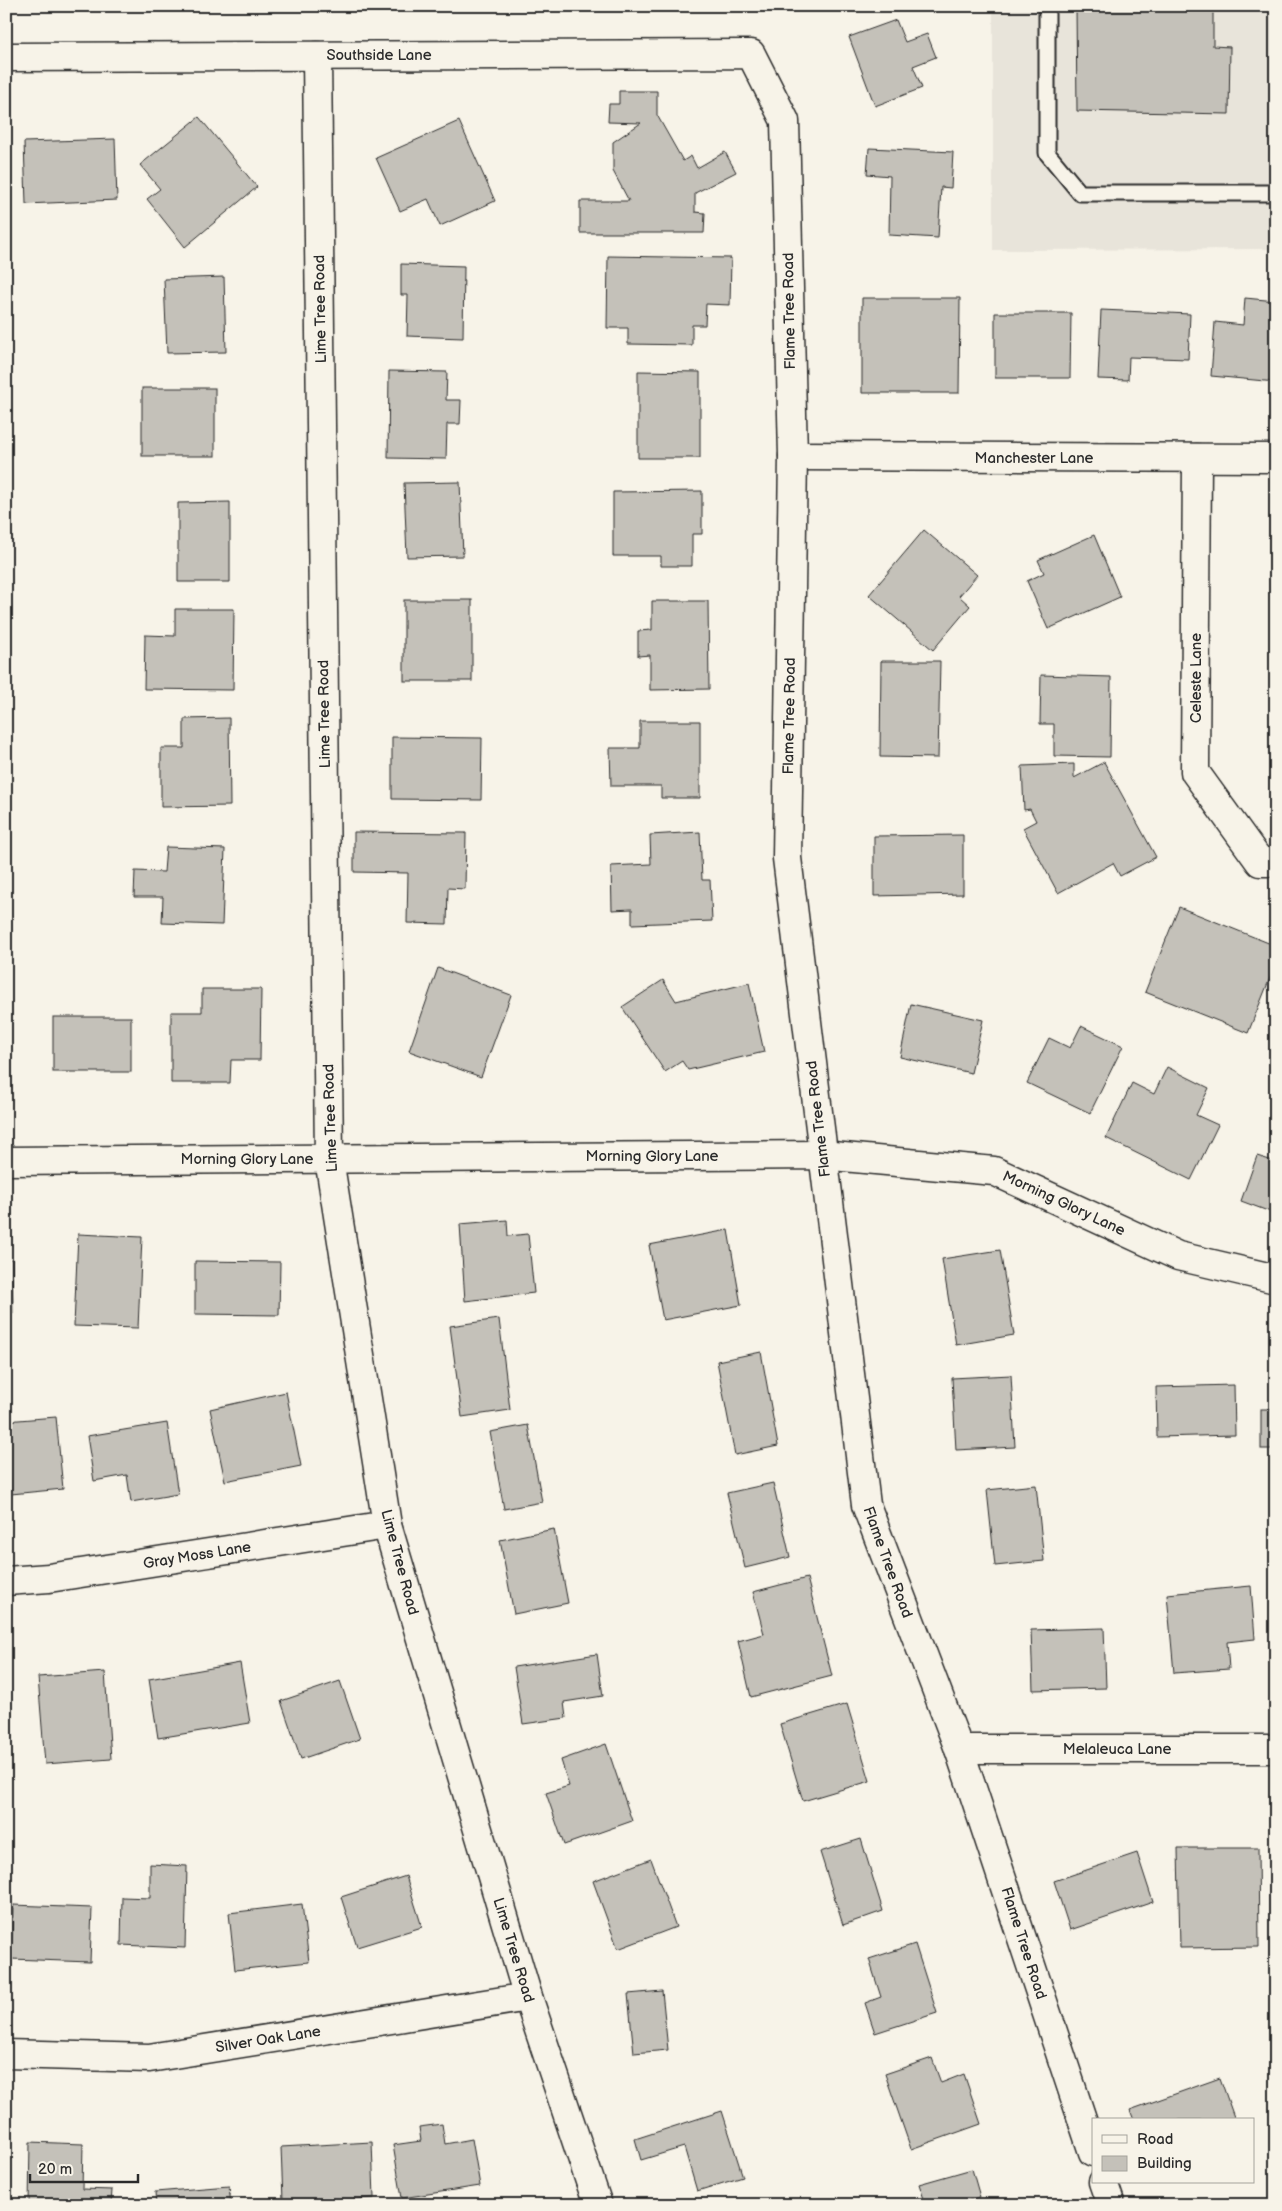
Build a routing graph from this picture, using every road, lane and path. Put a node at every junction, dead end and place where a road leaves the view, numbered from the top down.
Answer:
1 (1047, 6) edge
2 (752, 54) joint
3 (317, 56) junction
4 (6, 57) edge
5 (1276, 193) edge
6 (793, 456) junction
7 (1197, 458) junction
8 (1276, 458) edge
9 (1276, 862) edge
10 (822, 1155) junction
11 (329, 1159) junction
12 (6, 1161) edge
13 (1276, 1279) edge
14 (387, 1525) junction
15 (6, 1581) edge
16 (959, 1749) junction
17 (1276, 1749) edge
18 (528, 1997) junction
19 (6, 2054) edge
20 (1092, 2149) edge
21 (1104, 2184) edge
22 (598, 2205) edge
23 (1111, 2205) edge

1 - 5 lane
2 - 3 street, Southside Lane
2 - 6 street, Flame Tree Road
3 - 4 street, Southside Lane
3 - 11 street, Lime Tree Road
6 - 7 street, Manchester Lane
6 - 10 street, Flame Tree Road
7 - 8 street, Manchester Lane
7 - 9 street, Celeste Lane
10 - 11 street, Morning Glory Lane
10 - 13 street, Morning Glory Lane
10 - 16 street, Flame Tree Road
11 - 12 street, Morning Glory Lane
11 - 14 street, Lime Tree Road
14 - 15 street, Gray Moss Lane
14 - 18 street, Lime Tree Road
16 - 17 street, Melaleuca Lane
16 - 20 street, Flame Tree Road
18 - 19 street, Silver Oak Lane
18 - 22 street, Lime Tree Road
21 - 23 street

